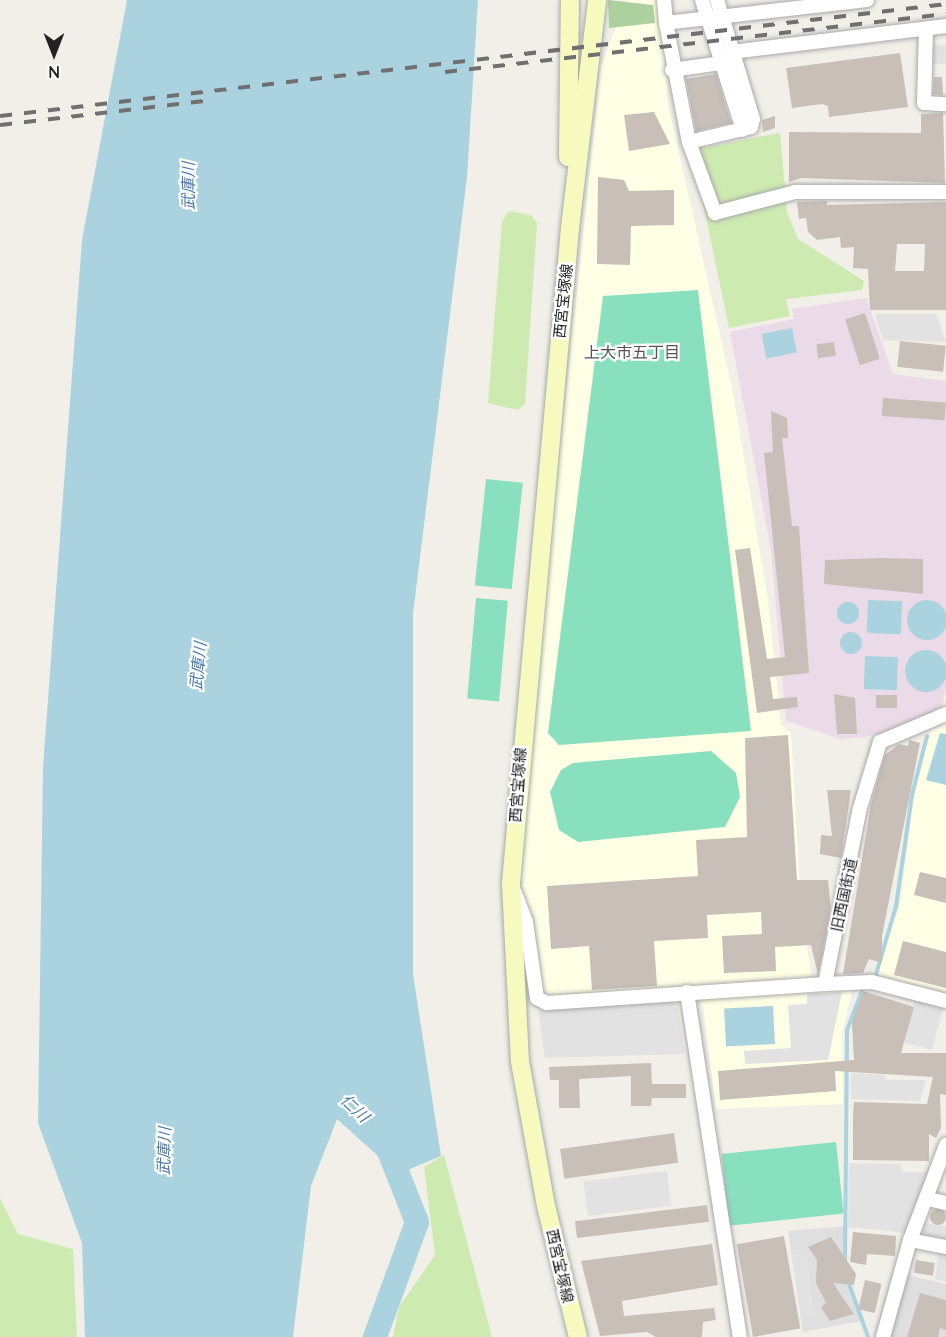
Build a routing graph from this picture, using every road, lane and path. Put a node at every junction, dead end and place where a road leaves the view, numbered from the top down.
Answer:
1 (570, 0) edge
2 (597, 0) edge
3 (664, 0) edge
4 (702, 0) edge
5 (717, 0) edge
6 (867, 0) edge
7 (722, 17) junction
8 (707, 19) junction
9 (666, 23) junction
10 (946, 26) edge
11 (926, 29) junction
12 (731, 52) junction
13 (721, 63) junction
14 (672, 70) junction
15 (946, 104) edge
16 (743, 130) junction
17 (689, 142) junction
18 (946, 192) edge
19 (570, 228) junction
20 (946, 714) edge
21 (511, 883) junction
22 (825, 984) junction
23 (687, 992) junction
24 (946, 1001) edge
25 (946, 1148) edge
26 (927, 1200) junction
27 (946, 1203) edge
28 (910, 1240) junction
29 (946, 1246) edge
30 (578, 1337) edge
31 (740, 1337) edge
32 (883, 1337) edge

1 - 19 main road, 西宮宝塚線
2 - 19 main road, 西宮宝塚線
3 - 9 street
4 - 8 street
5 - 7 street
6 - 7 street
7 - 8 street
7 - 12 street
8 - 9 street
8 - 13 street
9 - 14 street
10 - 11 street
11 - 12 street
11 - 15 street
12 - 16 street
13 - 14 street
13 - 16 street
14 - 17 street
16 - 17 street
17 - 18 street
19 - 21 main road, 西宮宝塚線
20 - 22 street, 旧西国街道
21 - 23 street
21 - 30 main road, 西宮宝塚線
22 - 23 street
22 - 24 street
23 - 31 street
25 - 26 street
26 - 27 street
26 - 28 street
28 - 29 street
28 - 32 street

